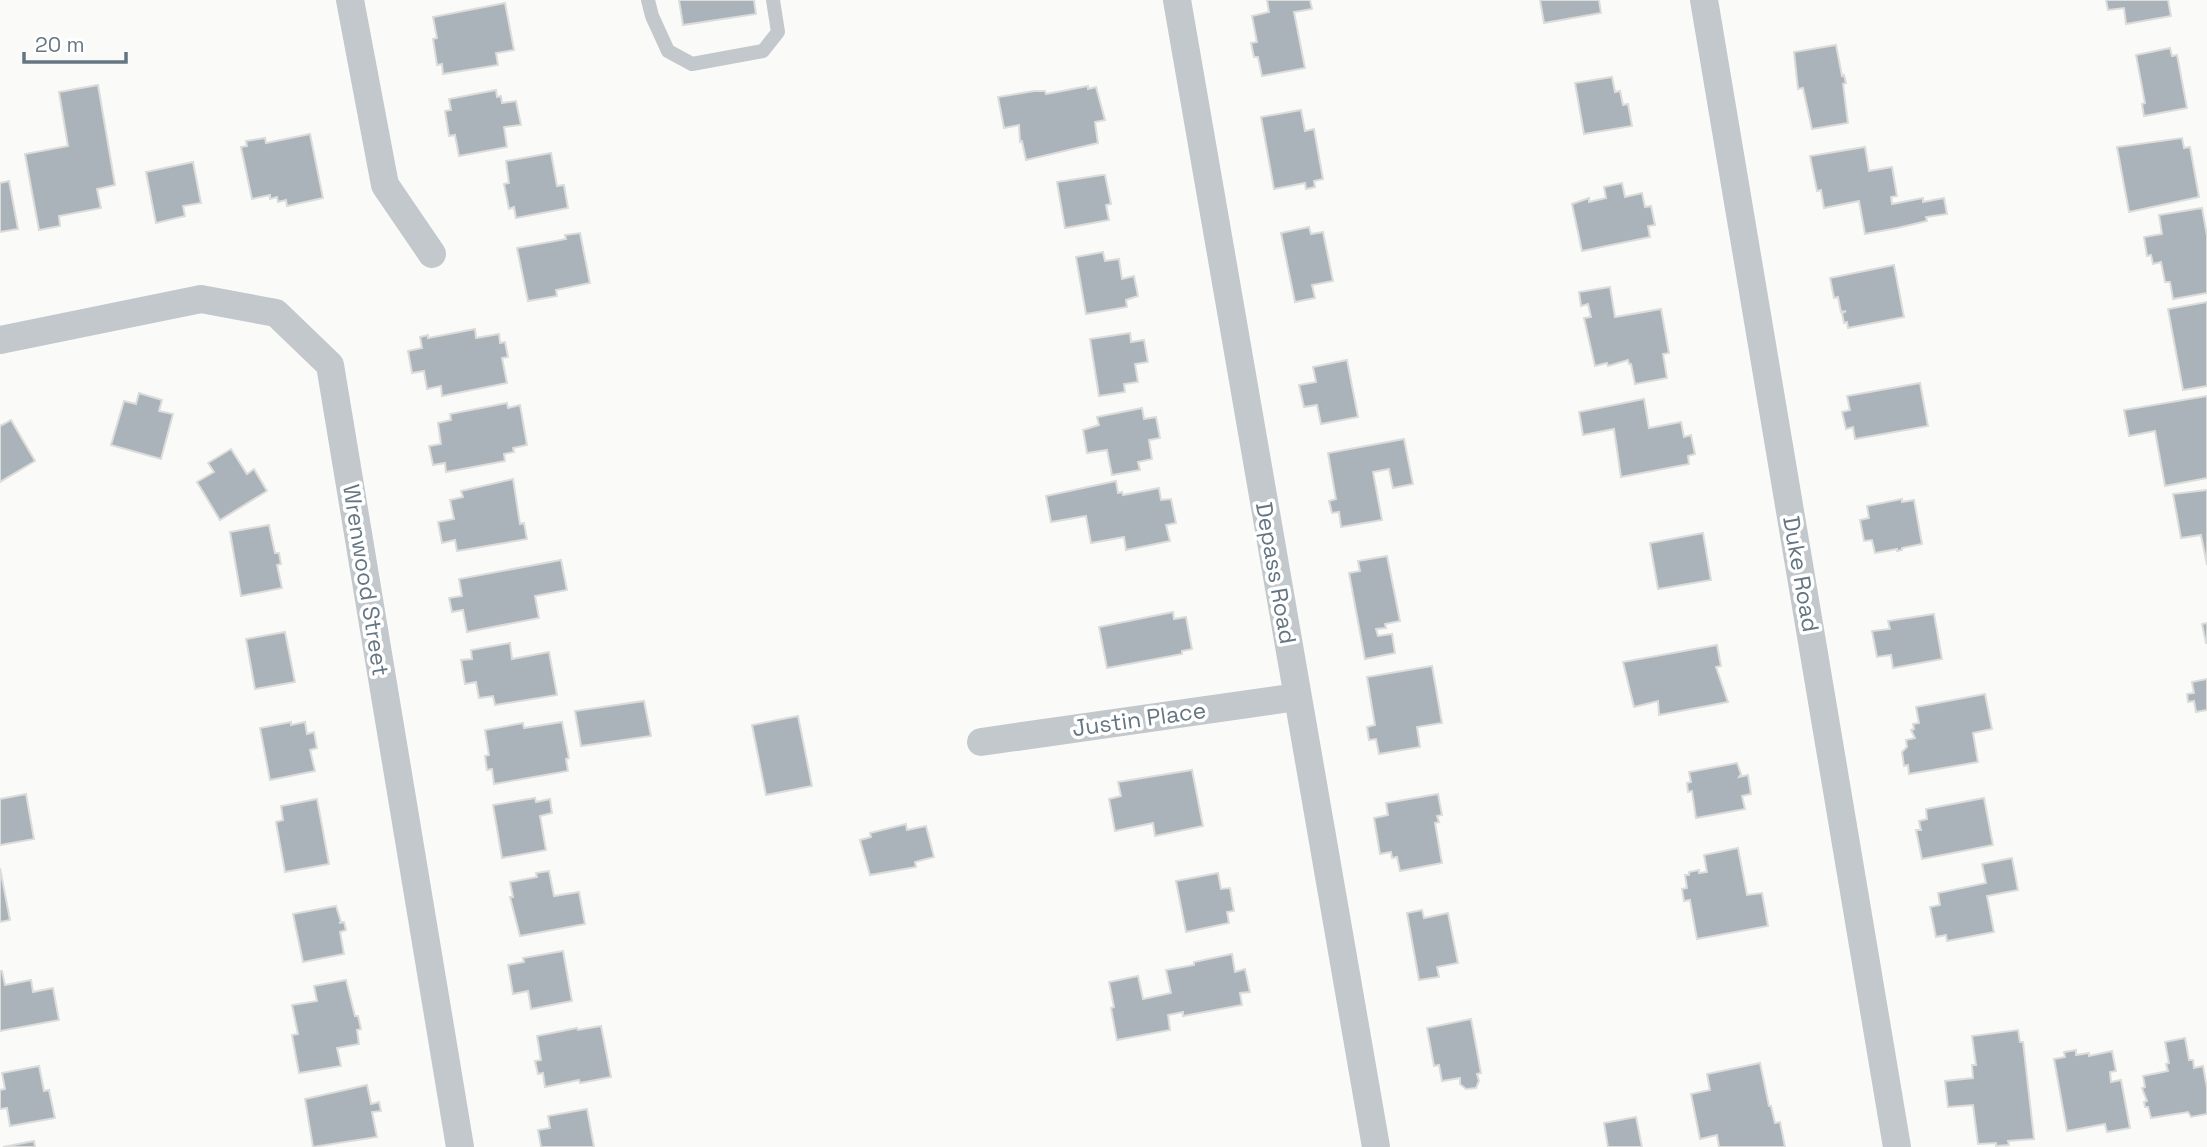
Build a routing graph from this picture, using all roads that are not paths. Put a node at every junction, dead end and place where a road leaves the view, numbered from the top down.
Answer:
1 (350, 0) edge
2 (648, 0) edge
3 (774, 0) edge
4 (1177, 0) edge
5 (1704, 0) edge
6 (432, 254) dead end
7 (0, 340) edge
8 (1297, 697) junction
9 (981, 742) dead end
10 (460, 1147) edge
11 (1376, 1147) edge
12 (1897, 1147) edge

1 - 6 street
2 - 3 lane
4 - 8 street, Depass Road
5 - 12 street, Duke Road
7 - 10 street, Wrenwood Street
8 - 9 street, Justin Place
8 - 11 street, Depass Road

